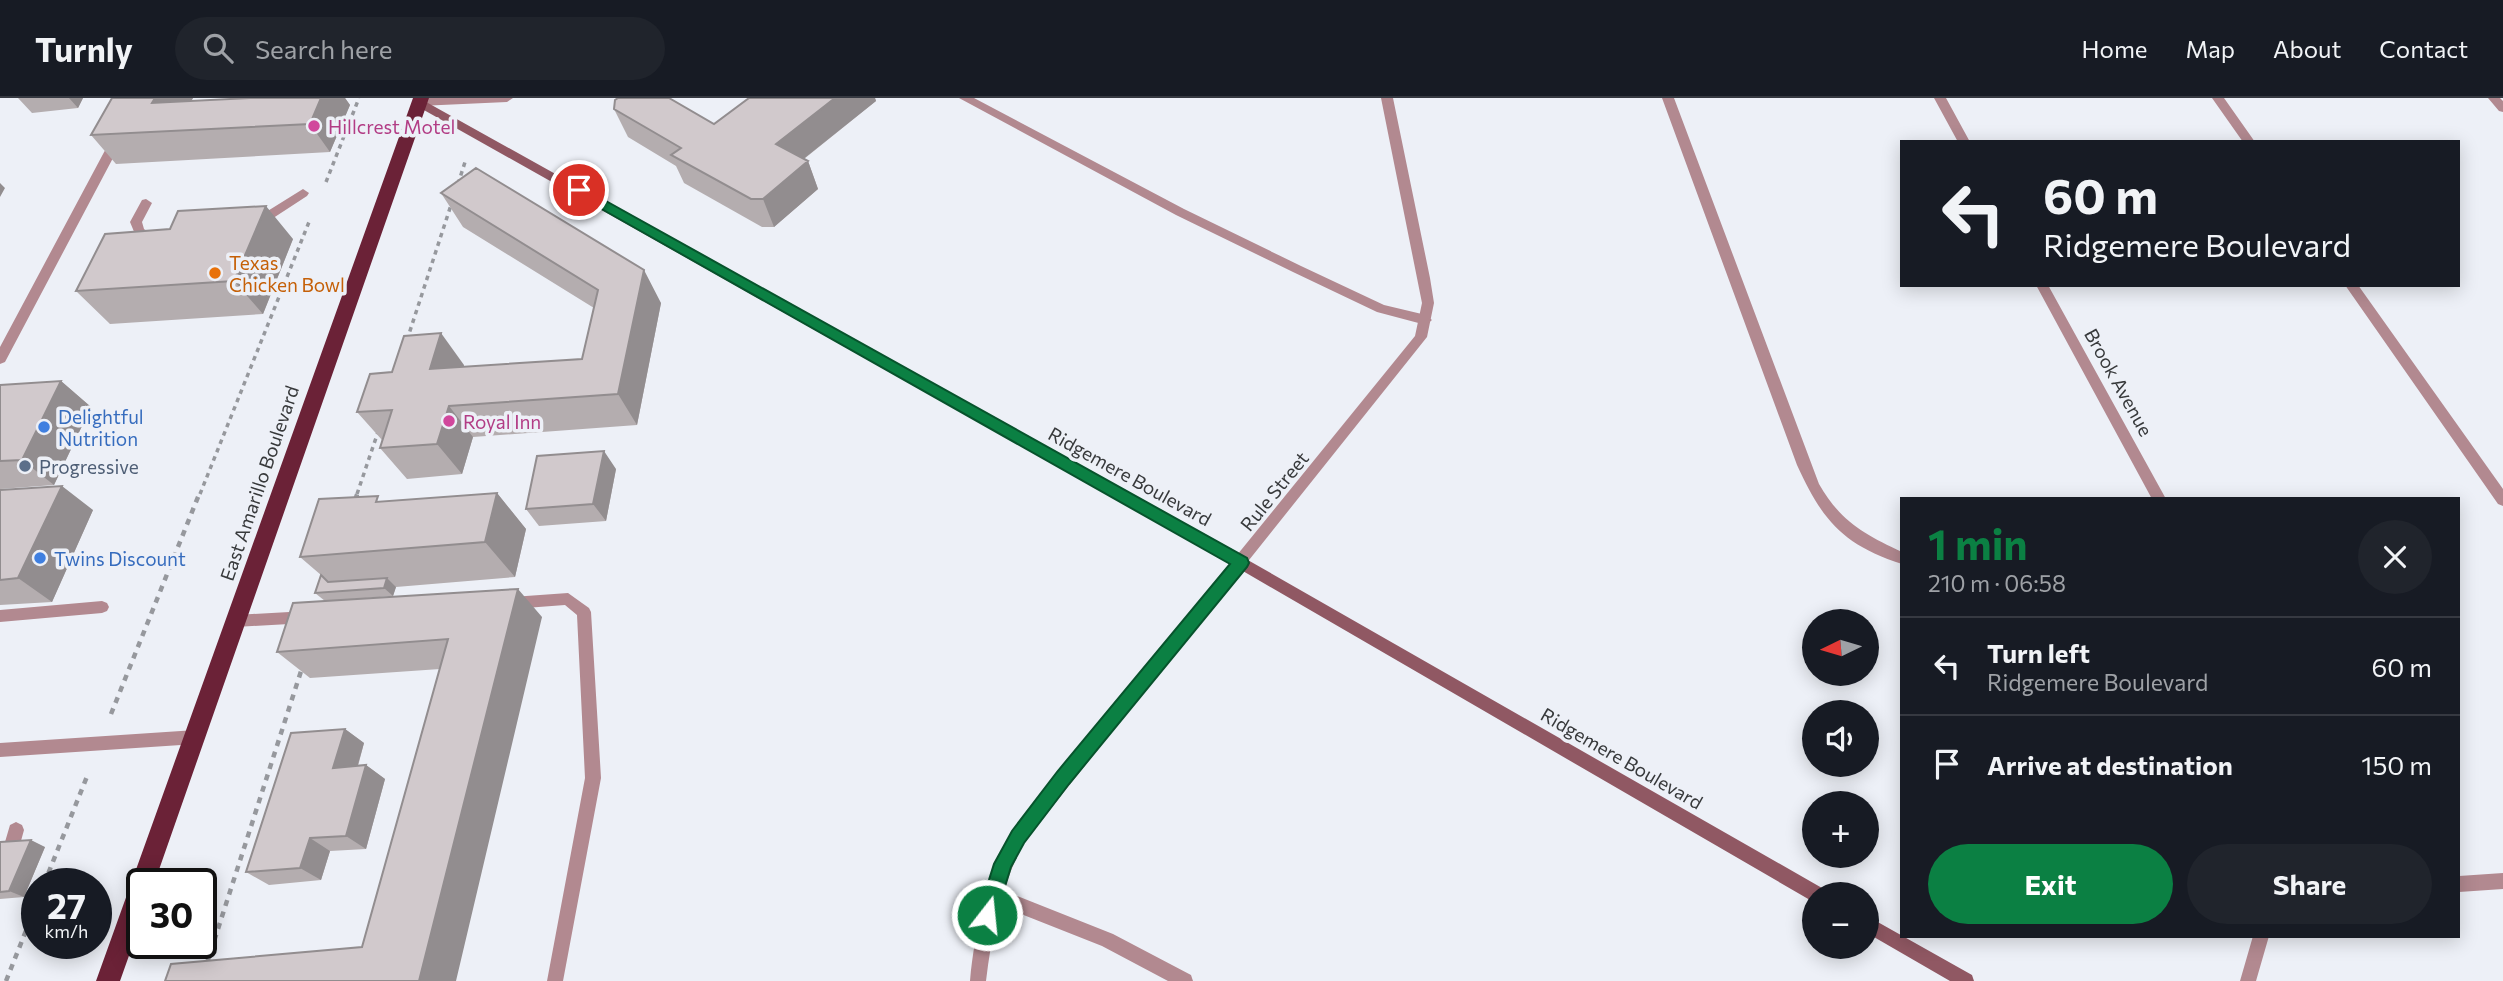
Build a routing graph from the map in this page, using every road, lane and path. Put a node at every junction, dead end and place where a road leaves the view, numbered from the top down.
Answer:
1 (359, 98) edge
2 (507, 98) edge
3 (965, 98) edge
4 (1387, 98) edge
5 (1668, 98) edge
6 (1940, 98) edge
7 (2218, 98) edge
8 (2494, 98) edge
9 (420, 100) edge
10 (2503, 108) edge
11 (120, 134) edge
12 (1963, 140) edge
13 (2248, 140) edge
14 (459, 181) edge
15 (321, 192) dead end
16 (303, 193) dead end
17 (146, 203) dead end
18 (312, 217) dead end
19 (248, 229) edge
20 (162, 244) edge
21 (2043, 287) edge
22 (2352, 287) edge
23 (1426, 320) junction
24 (403, 353) edge
25 (0, 359) edge
26 (382, 419) edge
27 (2158, 497) edge
28 (2503, 500) edge
29 (352, 512) edge
30 (1900, 557) edge
31 (1241, 563) junction
32 (499, 604) edge
33 (102, 607) dead end
34 (0, 616) edge
35 (319, 616) joint
36 (236, 621) junction
37 (115, 705) dead end
38 (195, 737) junction
39 (0, 750) edge
40 (84, 784) dead end
41 (16, 830) dead end
42 (50, 868) edge
43 (148, 868) edge
44 (2503, 881) edge
45 (2460, 884) edge
46 (1802, 887) edge
47 (0, 888) edge
48 (992, 894) junction
49 (126, 930) edge
50 (1879, 931) edge
51 (2260, 938) edge
52 (21, 943) edge
53 (205, 969) edge
54 (6, 981) edge
55 (108, 981) edge
56 (555, 981) edge
57 (978, 981) edge
58 (1185, 981) edge
59 (1966, 981) edge
60 (2248, 981) edge

1 - 15 path
2 - 9 street
3 - 23 street
4 - 23 street, Rule Street
5 - 30 street
6 - 12 street
7 - 13 street
8 - 10 street
9 - 31 main road, Ridgemere Boulevard
9 - 36 highway, East Amarillo Boulevard
11 - 25 street
14 - 24 path
16 - 19 street
17 - 20 street
18 - 37 path
21 - 27 street, Brook Avenue
22 - 28 street
23 - 31 street, Rule Street
26 - 29 path
31 - 46 main road, Ridgemere Boulevard
31 - 48 street, Rule Street
32 - 56 street
33 - 34 street
35 - 36 street
35 - 53 path
36 - 38 highway, East Amarillo Boulevard
38 - 39 street
38 - 43 highway, East Amarillo Boulevard
40 - 42 path
41 - 47 street
44 - 45 street
48 - 57 street, Rule Street
48 - 58 street
49 - 55 highway, East Amarillo Boulevard
50 - 59 main road
51 - 60 street
52 - 54 path

